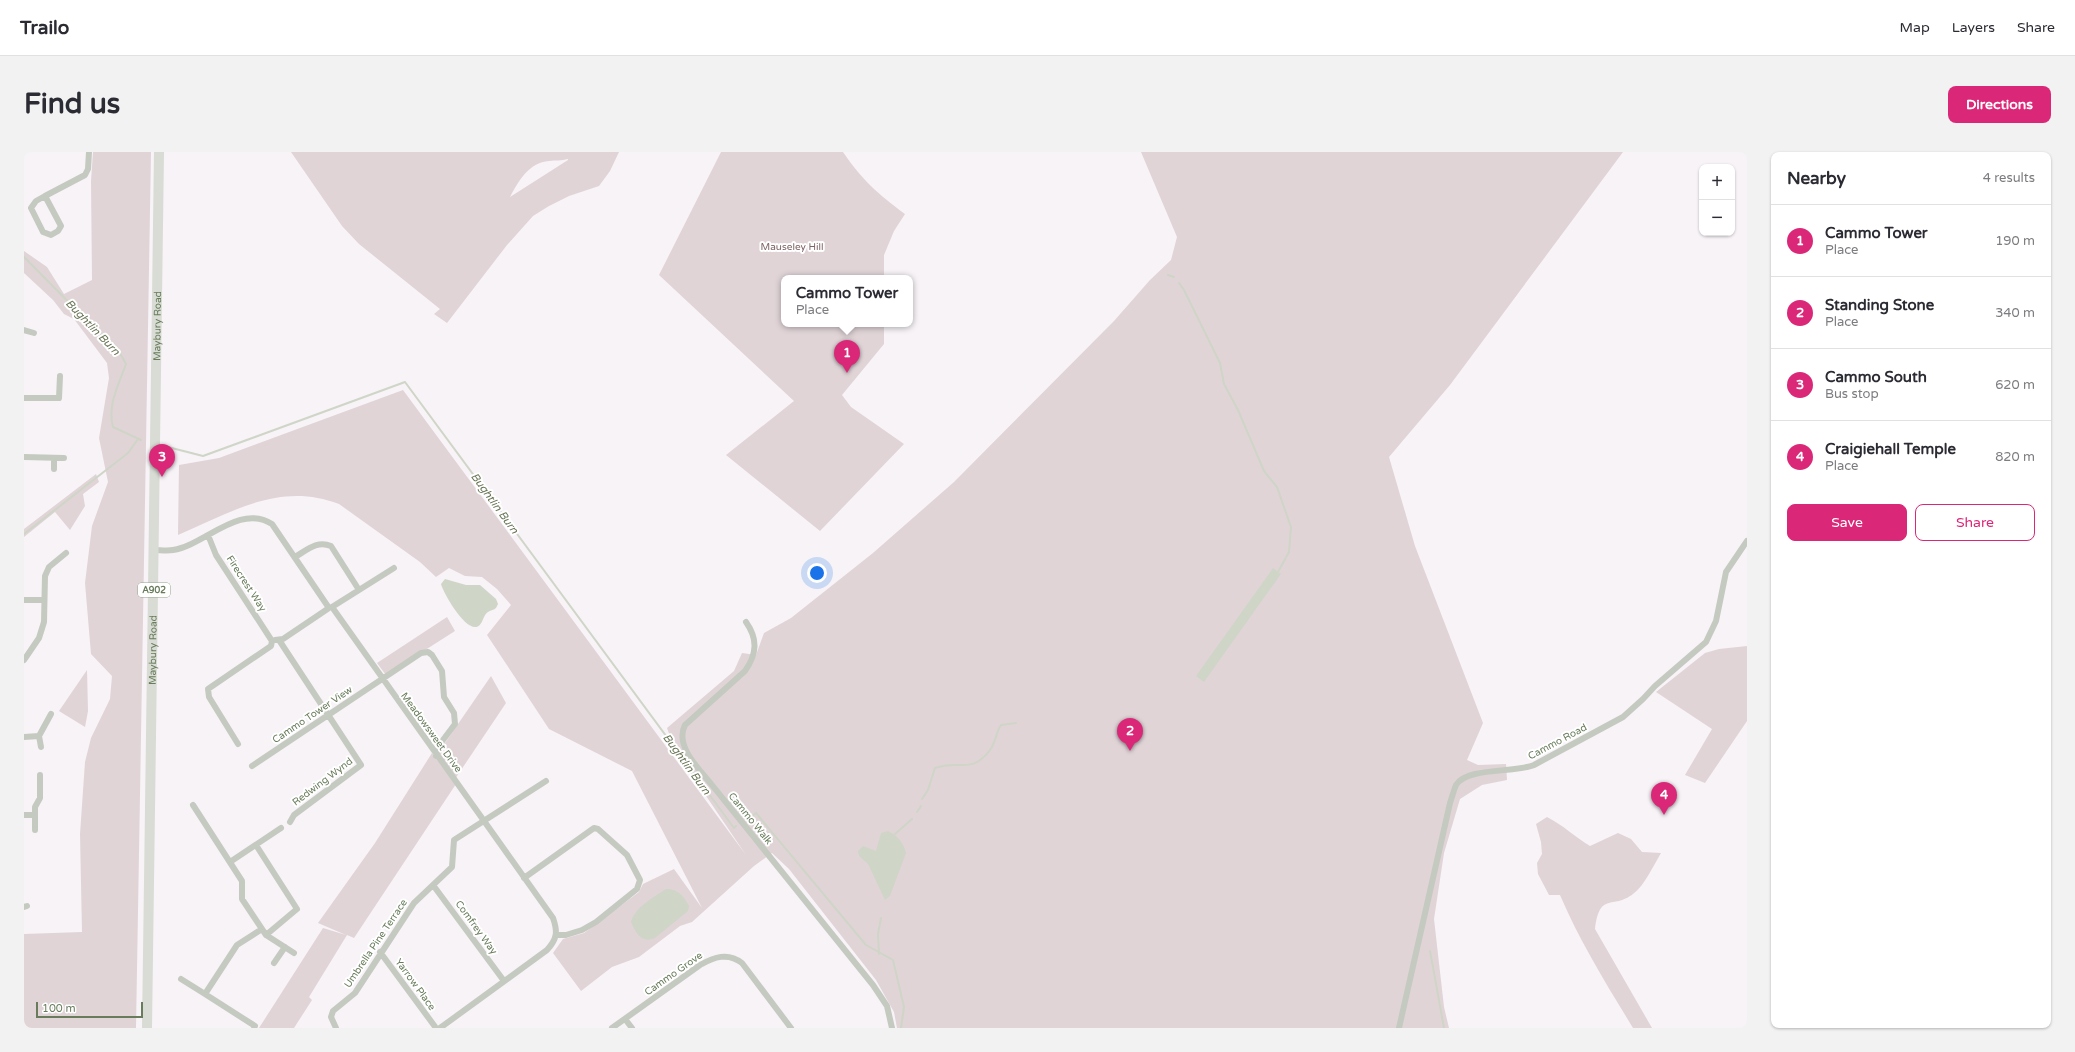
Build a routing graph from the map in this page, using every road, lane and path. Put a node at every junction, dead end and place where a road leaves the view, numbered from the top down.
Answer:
1 (89, 152) edge
2 (159, 152) edge
3 (46, 196) junction
4 (24, 330) edge
5 (34, 333) dead end
6 (60, 376) dead end
7 (24, 398) edge
8 (24, 457) edge
9 (54, 458) junction
10 (64, 458) dead end
11 (54, 470) dead end
12 (208, 535) junction
13 (1747, 541) edge
14 (154, 550) junction
15 (66, 553) dead end
16 (295, 557) junction
17 (394, 568) dead end
18 (359, 590) junction
19 (24, 600) edge
20 (44, 600) junction
21 (331, 608) junction
22 (746, 622) dead end
23 (279, 640) junction
24 (272, 641) junction
25 (24, 660) edge
26 (382, 680) junction
27 (51, 714) dead end
28 (327, 716) junction
29 (39, 736) junction
30 (24, 737) edge
31 (238, 744) dead end
32 (41, 747) dead end
33 (436, 756) junction
34 (252, 766) dead end
35 (40, 775) dead end
36 (546, 781) dead end
37 (193, 805) dead end
38 (24, 815) edge
39 (34, 815) junction
40 (483, 821) junction
41 (290, 822) dead end
42 (281, 828) dead end
43 (34, 830) dead end
44 (256, 845) junction
45 (230, 862) junction
46 (524, 878) junction
47 (433, 885) junction
48 (262, 929) junction
49 (266, 935) junction
50 (556, 935) junction
51 (285, 947) junction
52 (380, 952) junction
53 (294, 953) dead end
54 (274, 964) dead end
55 (181, 979) dead end
56 (504, 981) junction
57 (206, 994) junction
58 (625, 1019) junction
59 (147, 1028) edge
60 (254, 1028) edge
61 (336, 1028) edge
62 (436, 1028) edge
63 (440, 1028) edge
64 (612, 1028) edge
65 (632, 1028) edge
66 (791, 1028) edge
67 (892, 1028) edge
68 (1399, 1028) edge

1 - 3 street
2 - 14 main road, Maybury Road / A902
3 - 3 street
4 - 5 street
6 - 7 street
8 - 9 street
9 - 10 street
9 - 11 street
12 - 14 street, Meadowsweet Drive
12 - 16 street, Meadowsweet Drive
12 - 24 street, Firecrest Way
13 - 68 street, Cammo Road
14 - 59 main road, Maybury Road / A902
15 - 20 street
16 - 18 street
16 - 21 street, Meadowsweet Drive
17 - 18 street
18 - 21 street
19 - 20 street
20 - 25 street
21 - 23 street
21 - 26 street, Meadowsweet Drive
22 - 67 street, Cammo Walk
23 - 24 street
23 - 28 street
24 - 31 street
26 - 28 street, Cammo Tower View
26 - 33 street, Meadowsweet Drive
26 - 33 street, Cammo Tower View
27 - 29 street
28 - 34 street, Cammo Tower View
28 - 41 street, Redwing Wynd
29 - 30 street
29 - 32 street
33 - 40 street, Meadowsweet Drive
35 - 39 street
36 - 40 street
37 - 45 street
38 - 39 street
39 - 43 street
40 - 46 street, Meadowsweet Drive
40 - 47 street, Umbrella Pine Terrace
42 - 44 street
44 - 45 street
44 - 49 street
45 - 48 street
46 - 50 street, Meadowsweet Drive
46 - 50 street
47 - 52 street, Umbrella Pine Terrace
47 - 56 street, Comfrey Way
48 - 49 street
48 - 57 street
49 - 51 street
50 - 56 street
51 - 53 street
51 - 54 street
52 - 61 street, Umbrella Pine Terrace
52 - 62 street, Yarrow Place
55 - 57 street
56 - 63 street
57 - 60 street
58 - 64 street, Cammo Grove
58 - 65 street
58 - 66 street, Cammo Grove

